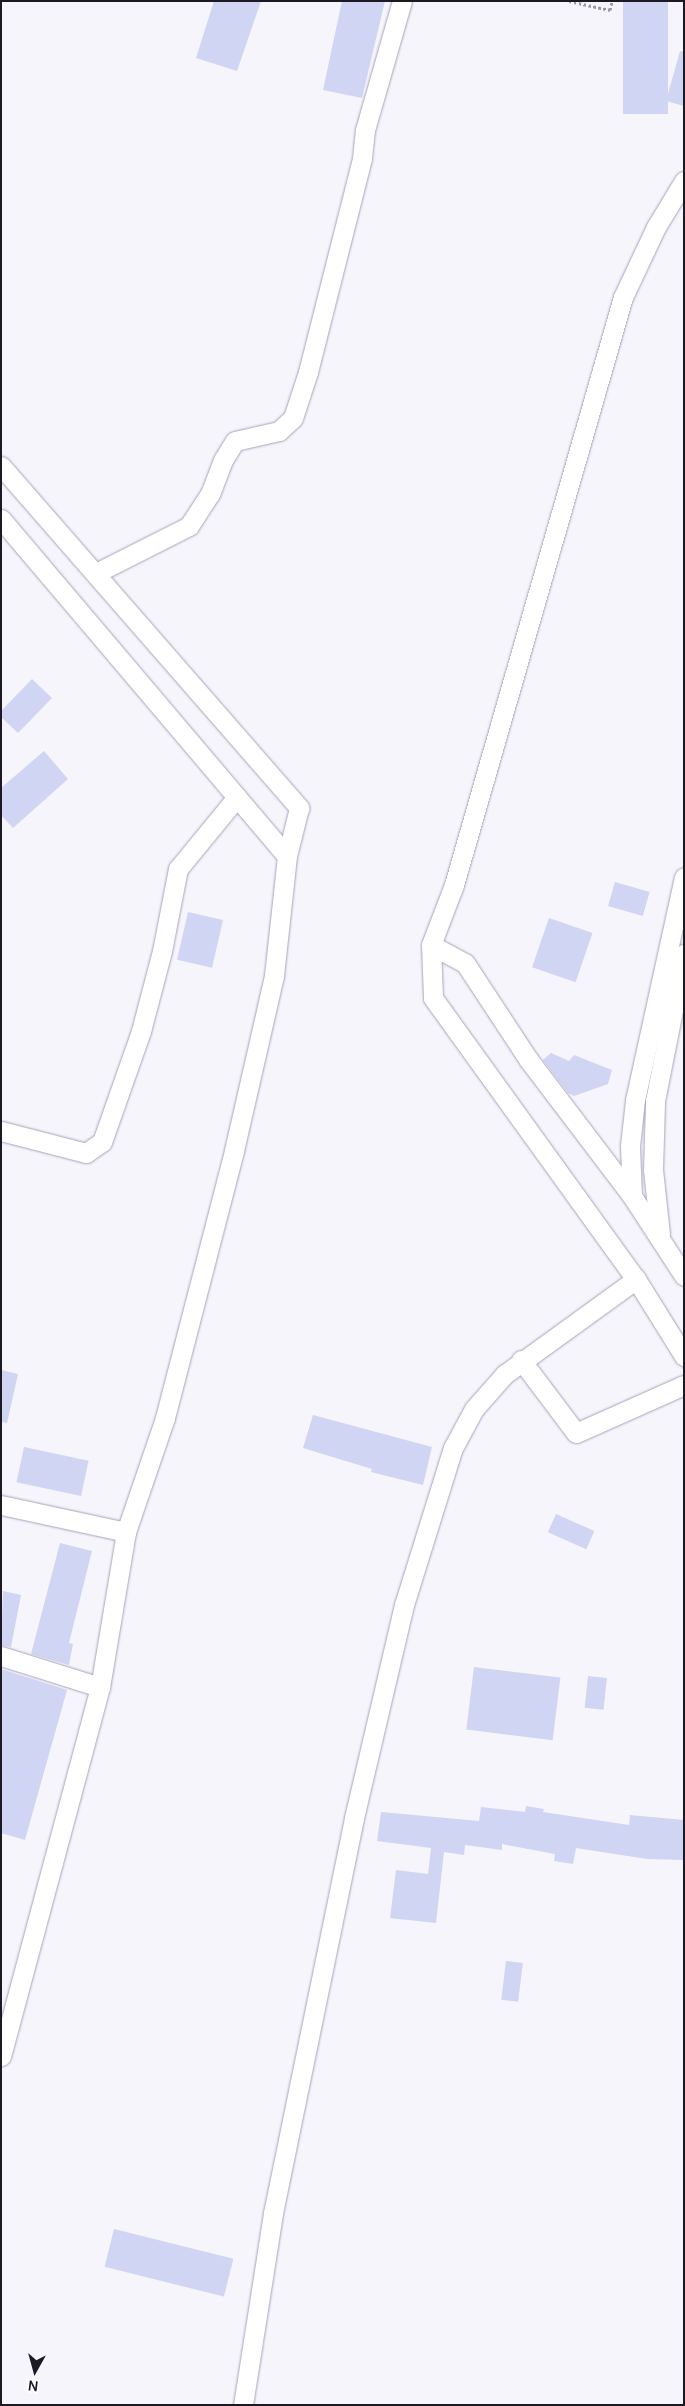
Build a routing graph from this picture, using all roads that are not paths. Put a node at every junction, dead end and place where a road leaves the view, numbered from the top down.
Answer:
1 (402, 1) edge
2 (684, 181) edge
3 (1, 466) edge
4 (1, 519) edge
5 (96, 573) junction
6 (237, 797) junction
7 (287, 856) junction
8 (684, 877) edge
9 (431, 945) junction
10 (684, 954) edge
11 (1, 1131) edge
12 (632, 1196) junction
13 (661, 1238) junction
14 (684, 1276) edge
15 (636, 1279) junction
16 (684, 1356) edge
17 (521, 1360) junction
18 (684, 1385) edge
19 (1, 1505) edge
20 (126, 1532) junction
21 (1, 1656) edge
22 (100, 1687) junction
23 (1, 2056) edge
24 (243, 2405) edge

1 - 5 street
2 - 9 street
3 - 5 street
4 - 6 street
5 - 7 street
6 - 7 street
6 - 11 street
7 - 20 street
8 - 12 street
9 - 12 street
9 - 15 street
10 - 13 street
12 - 13 street
13 - 14 street
15 - 16 street
15 - 17 street
17 - 18 street
17 - 24 street
19 - 20 street
20 - 22 street
21 - 22 street
22 - 23 street

